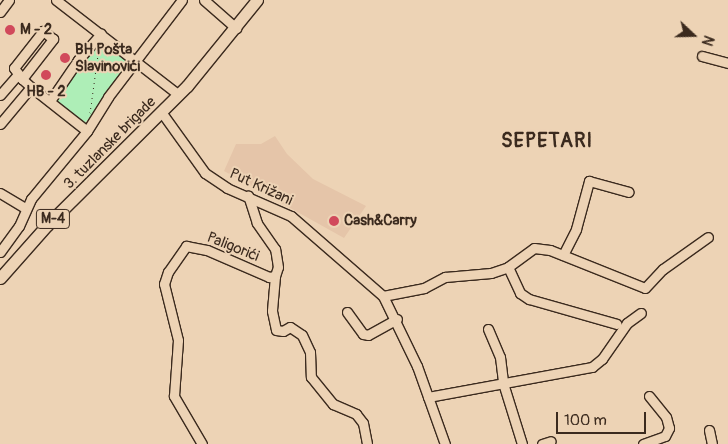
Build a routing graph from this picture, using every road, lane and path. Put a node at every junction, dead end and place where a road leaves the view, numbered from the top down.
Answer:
1 (9, 0) edge
2 (56, 0) edge
3 (182, 0) edge
4 (204, 0) edge
5 (258, 0) edge
6 (0, 12) edge
7 (236, 28) junction
8 (101, 34) junction
9 (702, 56) dead end
10 (136, 62) junction
11 (728, 63) edge
12 (20, 76) junction
13 (31, 86) junction
14 (0, 95) edge
15 (179, 95) junction
16 (50, 101) junction
17 (162, 112) junction
18 (0, 124) edge
19 (87, 131) junction
20 (629, 192) dead end
21 (0, 193) edge
22 (248, 195) junction
23 (26, 208) junction
24 (708, 237) dead end
25 (0, 252) edge
26 (564, 255) junction
27 (508, 267) junction
28 (275, 276) junction
29 (0, 278) edge
30 (383, 296) junction
31 (347, 312) dead end
32 (641, 313) dead end
33 (397, 319) junction
34 (617, 324) dead end
35 (488, 329) dead end
36 (503, 383) junction
37 (649, 396) dead end
38 (428, 397) junction
39 (709, 430) dead end
40 (202, 444) edge
41 (367, 444) edge
42 (445, 444) edge
43 (522, 444) edge
44 (643, 444) edge
45 (712, 444) edge

1 - 6 street
2 - 8 street
3 - 10 street
4 - 7 street
5 - 7 main road, M-4
7 - 15 main road, M-4
8 - 10 street
8 - 16 street
8 - 19 path
9 - 11 street
10 - 15 street
10 - 19 street
12 - 12 street
12 - 13 street
12 - 14 street
13 - 16 street
13 - 18 street
15 - 17 main road, 3. tuzlanske brigade / M-4
16 - 19 street
17 - 22 street, Put Križani
17 - 29 main road, 3. tuzlanske brigade / M-4
19 - 23 street
20 - 26 street
21 - 23 street
22 - 28 street, Paligorići
22 - 30 street, Put Križani
23 - 25 street
24 - 26 street
26 - 27 street
27 - 30 street
27 - 34 street
28 - 40 street, Paligorići
28 - 41 street
30 - 33 street, Put Križani
31 - 33 street
32 - 36 street
33 - 38 street, Put Križani
35 - 36 street
36 - 38 street
36 - 43 street
37 - 44 street
38 - 42 street, Put Križani
39 - 45 street

